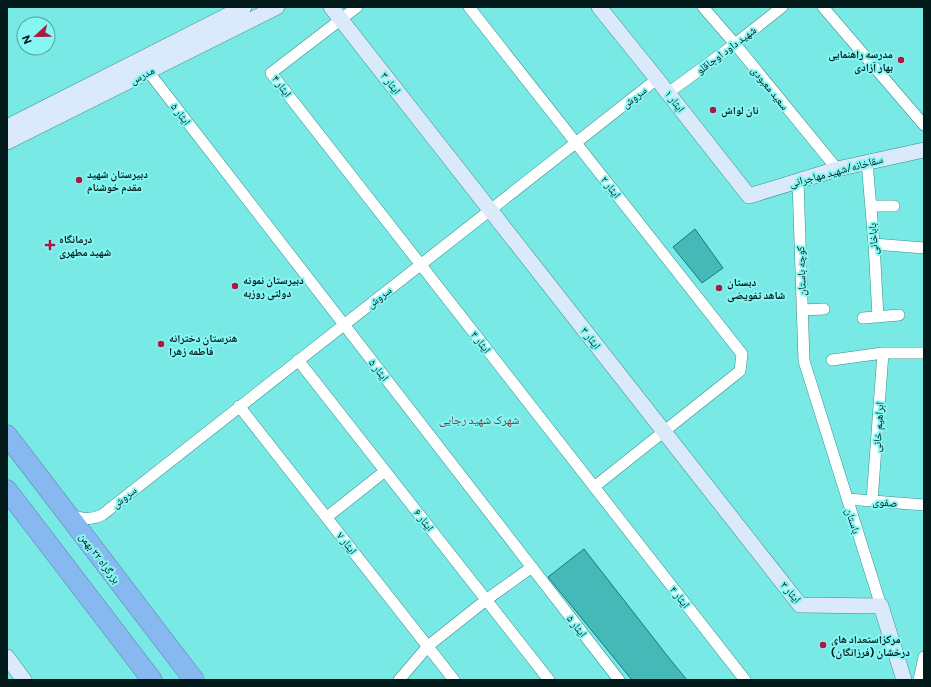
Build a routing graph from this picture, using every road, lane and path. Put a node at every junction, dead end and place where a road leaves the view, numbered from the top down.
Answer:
1 (244, 7) edge
2 (277, 7) edge
3 (331, 7) edge
4 (357, 7) edge
5 (469, 7) edge
6 (599, 7) edge
7 (703, 7) edge
8 (782, 7) edge
9 (823, 7) edge
10 (341, 19) junction
11 (735, 44) junction
12 (139, 60) junction
13 (148, 72) junction
14 (657, 79) junction
15 (668, 93) junction
16 (924, 125) edge
17 (7, 126) edge
18 (7, 142) edge
19 (576, 143) junction
20 (924, 150) edge
21 (867, 162) junction
22 (837, 169) junction
23 (798, 181) junction
24 (749, 196) joint
25 (871, 206) junction
26 (894, 206) dead end
27 (490, 210) junction
28 (874, 244) junction
29 (924, 248) edge
30 (420, 264) junction
31 (824, 309) dead end
32 (802, 310) junction
33 (899, 315) dead end
34 (878, 317) junction
35 (863, 318) dead end
36 (344, 324) junction
37 (883, 353) junction
38 (924, 353) edge
39 (298, 360) junction
40 (832, 360) dead end
41 (804, 361) joint
42 (240, 406) junction
43 (664, 432) junction
44 (7, 435) edge
45 (385, 471) junction
46 (594, 488) junction
47 (7, 490) edge
48 (847, 499) junction
49 (872, 501) junction
50 (924, 505) edge
51 (65, 511) junction
52 (102, 514) junction
53 (327, 517) junction
54 (88, 542) junction
55 (532, 567) junction
56 (486, 600) junction
57 (881, 606) junction
58 (428, 646) junction
59 (7, 657) edge
60 (924, 657) edge
61 (24, 680) edge
62 (152, 680) edge
63 (194, 680) edge
64 (399, 680) edge
65 (454, 680) edge
66 (549, 680) edge
67 (619, 680) edge
68 (745, 680) edge
69 (904, 680) edge
70 (919, 680) edge

1 - 12 street, مدرس
2 - 13 street, مدرس
3 - 10 street, ایثار ۳
4 - 10 street
5 - 19 street, ایثار ۲
6 - 14 street, ایثار ۱
7 - 11 street, سعید معبودی
8 - 11 street, شهید داود اوجاقلو
9 - 16 street
10 - 27 street, ایثار ۳
10 - 30 street, ایثار ۴
11 - 15 street, شهید داود اوجاقلو
11 - 22 street, سعید معبودی
12 - 13 street, ایثار ۵
12 - 17 street, مدرس
13 - 18 street, مدرس
13 - 36 street, ایثار ۵
14 - 15 street, ایثار ۱
14 - 19 street, سروش
15 - 24 street, ایثار ۱
19 - 27 street, سروش
19 - 43 street, ایثار ۲
20 - 21 street, سقاخانه/شهید مهاجرانی
21 - 22 street, سقاخانه/شهید مهاجرانی
21 - 25 street, باباخانی
22 - 23 street, سقاخانه/شهید مهاجرانی
23 - 24 street, سقاخانه/شهید مهاجرانی
23 - 32 street, کوچه باستان
25 - 26 street
25 - 28 street, باباخانی
27 - 30 street, سروش
27 - 43 street, ایثار ۳
28 - 29 street
28 - 34 street, باباخانی
30 - 36 street, سروش
30 - 46 street, ایثار ۴
31 - 32 street
32 - 41 street, کوچه باستان
33 - 34 street
34 - 35 street
36 - 39 street, سروش
36 - 55 street, ایثار ۵
37 - 38 street
37 - 40 street
37 - 49 street, ابراهیم خانی
39 - 42 street, سروش
39 - 45 street, ایثار ۶
41 - 48 street, باستان
42 - 52 street, سروش
42 - 53 street, ایثار ۷
43 - 46 street
43 - 57 street, ایثار ۳
44 - 51 highway, بزرگراه ۲۲ بهمن
45 - 53 street
45 - 56 street, ایثار ۶
46 - 68 street, ایثار ۴
47 - 62 highway
48 - 49 street, صفوی
48 - 57 street, باستان
49 - 50 street, صفوی
51 - 52 street
51 - 54 highway, بزرگراه ۲۲ بهمن
52 - 54 street
53 - 58 street, ایثار ۷
54 - 63 highway, بزرگراه ۲۲ بهمن
55 - 56 street
55 - 67 street, ایثار ۵
56 - 58 street
56 - 66 street, ایثار ۶
57 - 69 street, باستان
58 - 64 street
58 - 65 street, ایثار ۷
59 - 61 street
60 - 70 street

